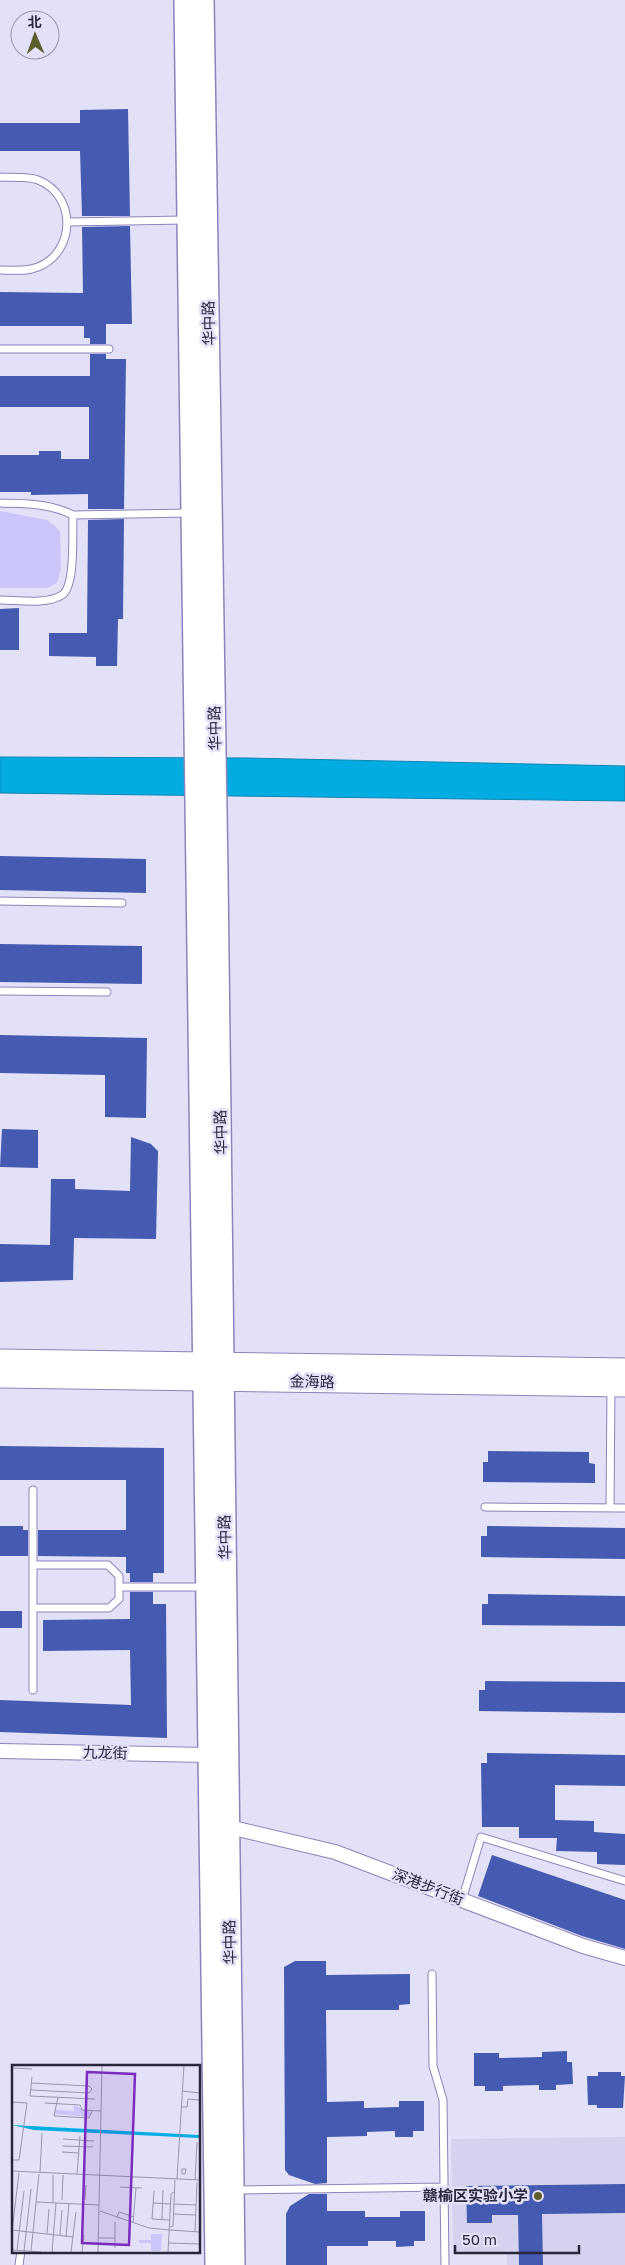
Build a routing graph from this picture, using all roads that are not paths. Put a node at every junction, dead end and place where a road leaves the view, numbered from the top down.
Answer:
1 (185, 0) edge
2 (204, 0) edge
3 (0, 178) edge
4 (189, 220) junction
5 (68, 222) junction
6 (0, 270) edge
7 (0, 349) edge
8 (109, 349) dead end
9 (0, 503) edge
10 (193, 513) junction
11 (73, 515) junction
12 (0, 600) edge
13 (0, 901) edge
14 (122, 903) dead end
15 (0, 991) edge
16 (106, 992) dead end
17 (0, 1359) edge
18 (625, 1368) edge
19 (214, 1371) junction
20 (0, 1378) edge
21 (618, 1387) edge
22 (33, 1490) dead end
23 (486, 1507) dead end
24 (610, 1508) junction
25 (625, 1508) edge
26 (33, 1565) junction
27 (119, 1587) junction
28 (207, 1587) junction
29 (33, 1608) junction
30 (33, 1690) dead end
31 (0, 1751) edge
32 (209, 1755) junction
33 (229, 1827) junction
34 (625, 1881) edge
35 (462, 1900) junction
36 (625, 1958) edge
37 (432, 1974) dead end
38 (444, 2187) junction
39 (234, 2190) junction
40 (21, 2252) edge
41 (19, 2265) edge
42 (216, 2265) edge
43 (234, 2265) edge
44 (445, 2265) edge

1 - 4 main road, 华中路
2 - 19 main road, 华中路
3 - 5 lane
4 - 5 lane
4 - 10 main road, 华中路
5 - 6 lane
7 - 8 lane
9 - 11 lane
10 - 11 lane
10 - 19 main road, 华中路
11 - 12 lane
13 - 14 lane
15 - 16 lane
17 - 19 main road, 金海路
18 - 19 main road, 金海路
19 - 20 main road, 金海路
19 - 21 main road, 金海路
19 - 28 main road, 华中路
19 - 33 main road, 华中路
21 - 24 lane
22 - 26 lane
23 - 24 lane
24 - 25 lane
26 - 27 lane
26 - 29 lane
27 - 28 lane
27 - 29 lane
28 - 32 main road, 华中路
29 - 30 lane
31 - 32 street, 九龙街
32 - 42 main road, 华中路
33 - 35 street, 深港步行街
33 - 39 main road, 华中路
34 - 35 lane
35 - 36 street, 深港步行街
37 - 38 lane
38 - 39 lane
38 - 44 lane
39 - 43 main road, 华中路
40 - 41 lane

